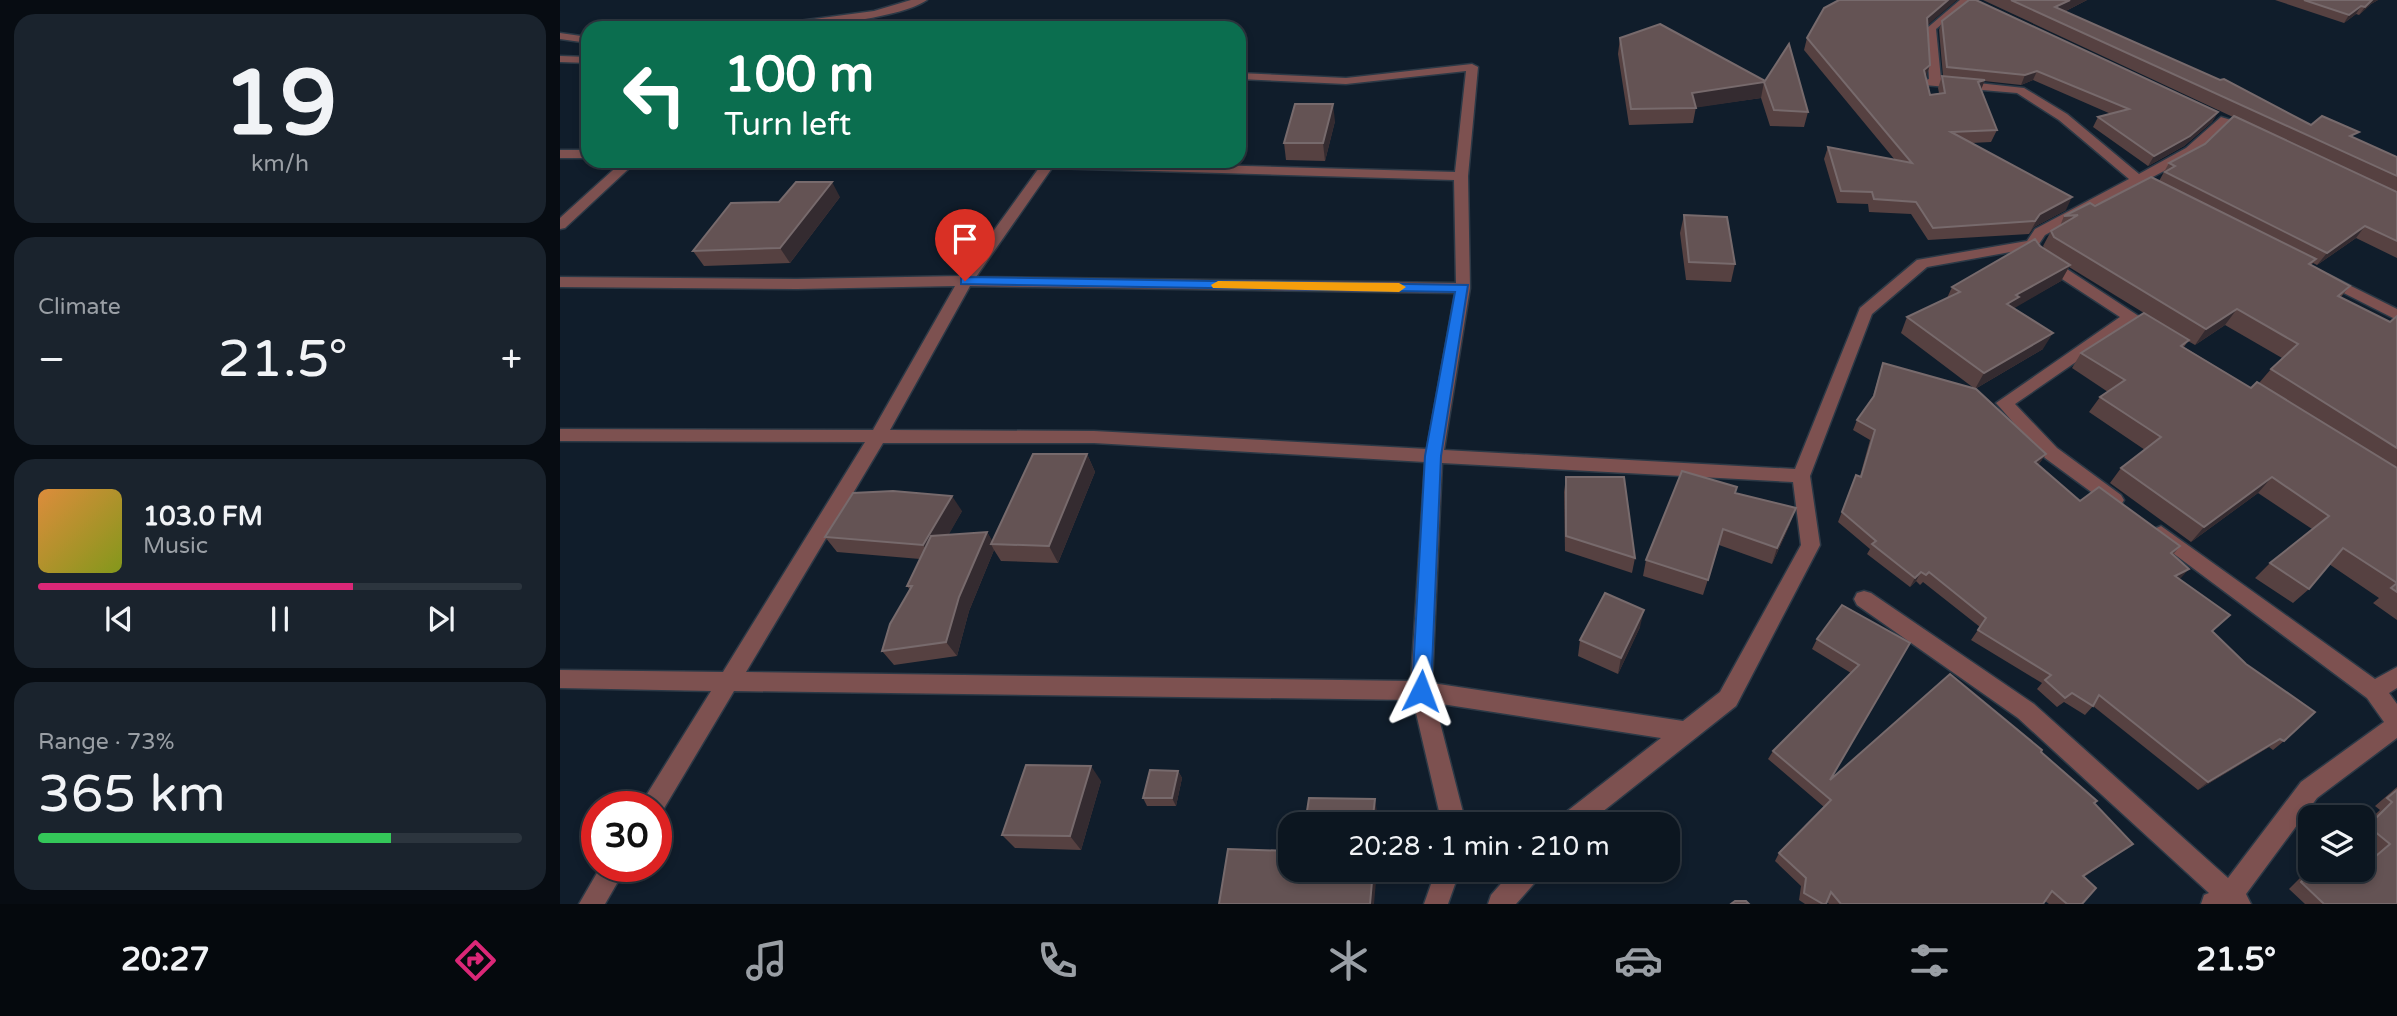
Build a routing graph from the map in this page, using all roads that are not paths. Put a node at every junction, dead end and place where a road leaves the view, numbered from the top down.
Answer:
1 (922, 0) edge
2 (1972, 2) edge
3 (822, 21) edge
4 (560, 36) edge
5 (581, 39) edge
6 (560, 59) edge
7 (581, 60) edge
8 (1246, 76) edge
9 (2224, 120) dead end
10 (560, 154) edge
11 (581, 154) edge
12 (623, 168) edge
13 (1046, 168) edge
14 (1226, 168) edge
15 (1461, 176) junction
16 (2136, 181) junction
17 (2160, 192) edge
18 (560, 225) edge
19 (2032, 244) junction
20 (2312, 271) edge
21 (965, 281) junction
22 (560, 282) edge
23 (1463, 288) junction
24 (2397, 315) edge
25 (2130, 317) junction
26 (2165, 339) edge
27 (560, 435) edge
28 (878, 436) junction
29 (1433, 456) junction
30 (1801, 477) junction
31 (2129, 510) edge
32 (2151, 527) edge
33 (1864, 599) dead end
34 (2397, 676) edge
35 (560, 679) edge
36 (732, 680) junction
37 (1421, 691) junction
38 (2375, 691) junction
39 (2397, 724) edge
40 (1686, 732) junction
41 (662, 791) edge
42 (1451, 812) edge
43 (1584, 812) edge
44 (605, 882) edge
45 (1444, 882) edge
46 (1519, 882) edge
47 (2227, 901) edge
48 (591, 904) edge
49 (1436, 904) edge
50 (1500, 904) edge

1 - 3 street
2 - 16 street
4 - 5 street
6 - 7 street
8 - 15 street
9 - 16 street
10 - 11 street
12 - 18 street
13 - 21 street
14 - 15 street
15 - 23 street
16 - 17 street
16 - 19 street
19 - 25 street
19 - 30 street
20 - 24 street
21 - 22 street
21 - 23 street
21 - 28 street
23 - 29 street
25 - 26 street
25 - 31 street
27 - 28 street
28 - 29 street
28 - 36 street
29 - 30 street
29 - 37 street
30 - 40 street
32 - 38 street
33 - 47 street
34 - 38 street
35 - 36 street
36 - 37 street
36 - 41 street
37 - 40 street
37 - 42 street
38 - 39 street
39 - 47 street
40 - 43 street
44 - 48 street
45 - 49 street
46 - 50 street

